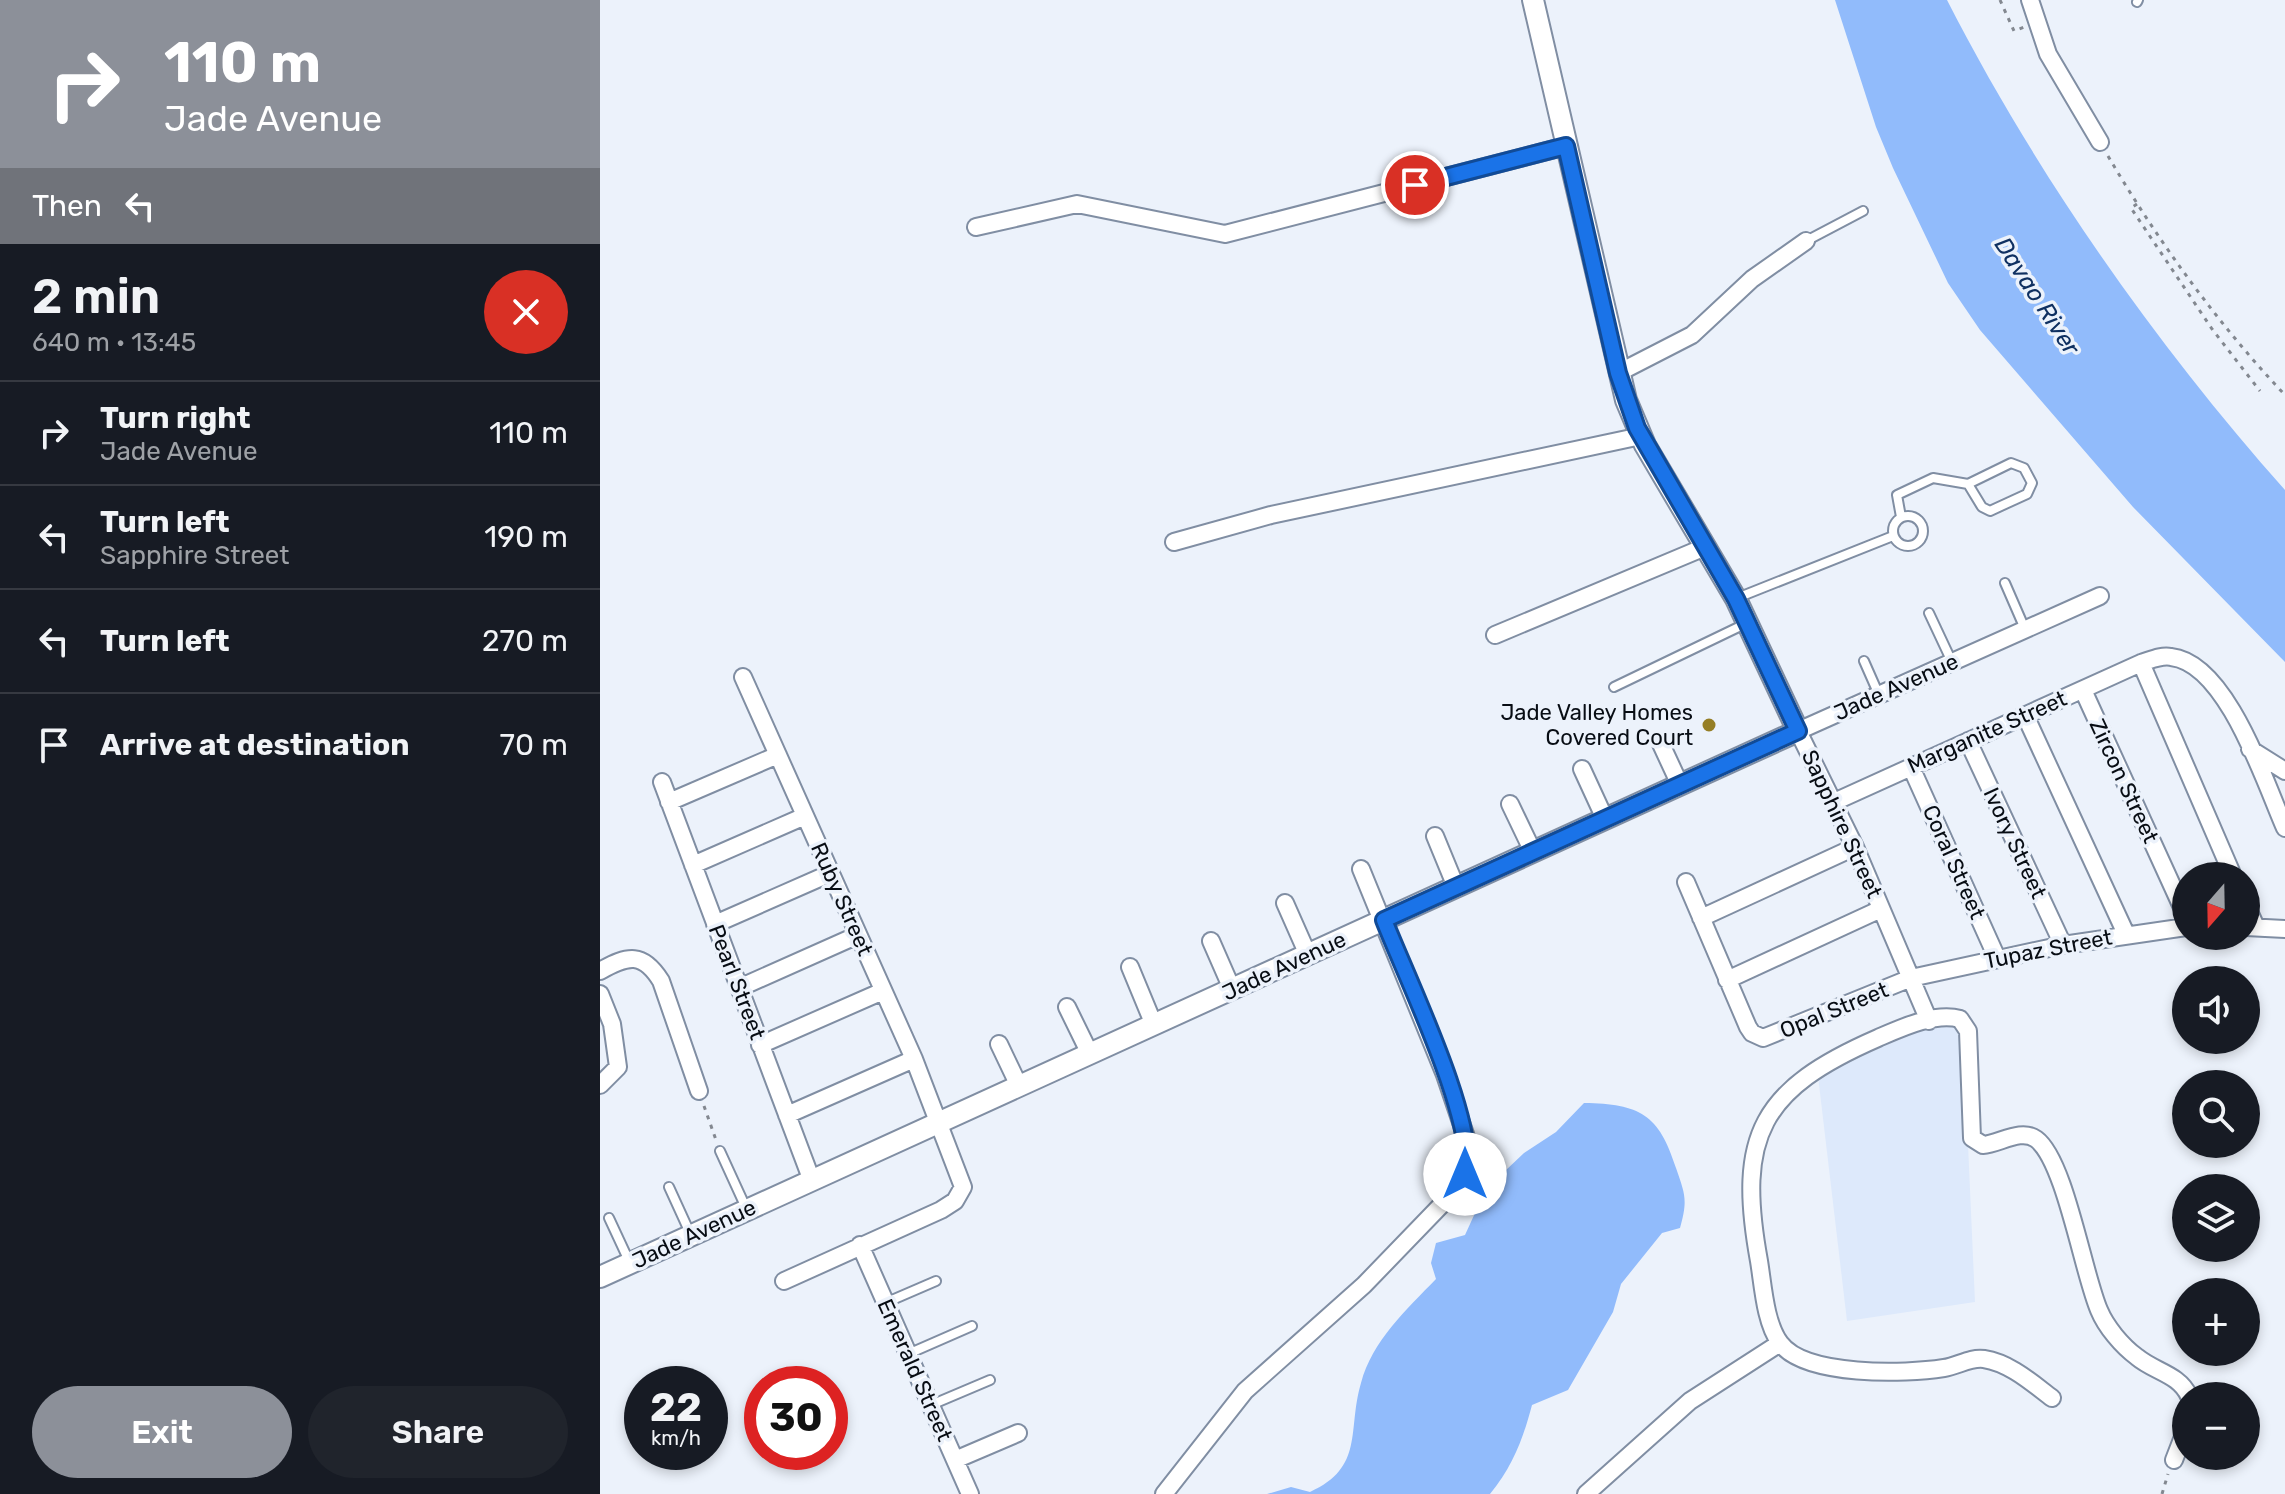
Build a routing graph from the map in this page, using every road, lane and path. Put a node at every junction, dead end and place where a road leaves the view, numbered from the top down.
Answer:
1 (1533, 0) edge
2 (2000, 0) edge
3 (2030, 0) edge
4 (2014, 31) dead end
5 (2100, 142) joint
6 (1566, 146) junction
7 (2137, 204) junction
8 (1863, 211) dead end
9 (976, 227) dead end
10 (1806, 241) joint
11 (1618, 373) junction
12 (2260, 391) dead end
13 (2285, 395) edge
14 (1641, 436) junction
15 (1968, 484) junction
16 (1901, 517) junction
17 (1893, 536) junction
18 (1174, 542) dead end
19 (1705, 547) junction
20 (2005, 583) dead end
21 (2100, 596) dead end
22 (1736, 599) junction
23 (1929, 613) dead end
24 (1748, 623) junction
25 (2025, 629) junction
26 (1495, 635) dead end
27 (1864, 661) dead end
28 (1952, 662) junction
29 (2141, 663) junction
30 (743, 677) dead end
31 (1614, 687) dead end
32 (2083, 690) junction
33 (1879, 695) junction
34 (2025, 715) junction
35 (1798, 731) junction
36 (1968, 741) junction
37 (1661, 744) dead end
38 (2250, 749) junction
39 (778, 755) junction
40 (1911, 767) junction
41 (1582, 769) dead end
42 (2285, 771) edge
43 (662, 782) dead end
44 (1680, 785) junction
45 (669, 802) junction
46 (1834, 802) junction
47 (1510, 804) dead end
48 (805, 816) junction
49 (1605, 819) junction
50 (2285, 828) edge
51 (1435, 836) dead end
52 (1855, 847) junction
53 (1533, 852) junction
54 (2227, 862) edge
55 (693, 865) junction
56 (1361, 869) dead end
57 (831, 873) junction
58 (1686, 882) dead end
59 (2172, 885) edge
60 (1456, 887) junction
61 (1285, 903) dead end
62 (1881, 909) junction
63 (1701, 918) junction
64 (1384, 920) junction
65 (715, 924) junction
66 (2260, 928) edge
67 (2172, 929) edge
68 (2285, 929) edge
69 (2126, 934) junction
70 (858, 935) junction
71 (1211, 941) dead end
72 (2063, 945) junction
73 (1308, 955) junction
74 (1997, 958) junction
75 (1130, 967) dead end
76 (600, 971) edge
77 (1911, 978) junction
78 (1727, 980) junction
79 (739, 988) junction
80 (1232, 989) junction
81 (883, 991) junction
82 (600, 994) edge
83 (1067, 1007) dead end
84 (1929, 1021) junction
85 (1154, 1025) junction
86 (999, 1044) dead end
87 (760, 1045) junction
88 (1090, 1054) junction
89 (914, 1059) junction
90 (600, 1085) edge
91 (1019, 1086) junction
92 (699, 1091) joint
93 (787, 1115) junction
94 (939, 1123) junction
95 (720, 1151) joint
96 (812, 1181) junction
97 (669, 1187) dead end
98 (747, 1210) junction
99 (609, 1218) dead end
100 (691, 1236) junction
101 (860, 1245) junction
102 (630, 1264) junction
103 (600, 1277) edge
104 (784, 1281) dead end
105 (936, 1281) dead end
106 (885, 1303) junction
107 (972, 1326) dead end
108 (1780, 1343) junction
109 (908, 1354) junction
110 (990, 1380) dead end
111 (2179, 1382) edge
112 (2052, 1398) dead end
113 (931, 1405) junction
114 (1018, 1433) dead end
115 (955, 1460) junction
116 (2172, 1466) edge
117 (970, 1494) edge
118 (1164, 1494) edge
119 (1586, 1494) edge
120 (2162, 1494) edge

1 - 6 street, Sapphire Street
2 - 4 path
3 - 5 street
5 - 7 path
6 - 9 street
6 - 11 street, Sapphire Street
7 - 12 path
7 - 13 path
8 - 10 lane
10 - 11 street
11 - 14 street, Sapphire Street
14 - 18 street
14 - 19 street, Sapphire Street
15 - 15 lane
15 - 16 lane
16 - 17 lane
16 - 17 lane
17 - 22 lane
19 - 22 street, Sapphire Street
19 - 26 street
20 - 25 lane
21 - 25 street, Jade Avenue
22 - 24 street, Sapphire Street
23 - 28 lane
24 - 31 lane
24 - 35 street, Sapphire Street
25 - 28 street, Jade Avenue
27 - 33 lane
28 - 33 street, Jade Avenue
29 - 32 street, Marganite Street
29 - 38 street
29 - 54 street
30 - 39 street, Ruby Street
32 - 34 street, Marganite Street
32 - 59 street, Zircon Street
33 - 35 street, Jade Avenue
34 - 36 street, Marganite Street
34 - 69 street
35 - 44 street, Jade Avenue
35 - 46 street, Sapphire Street
36 - 40 street, Marganite Street
36 - 72 street, Ivory Street
37 - 44 street
38 - 42 street
38 - 50 street
39 - 45 street
39 - 48 street, Ruby Street
40 - 46 street, Marganite Street
40 - 74 street, Coral Street
41 - 49 street
43 - 45 street, Pearl Street
44 - 49 street, Jade Avenue
45 - 55 street, Pearl Street
46 - 52 street, Sapphire Street
47 - 53 street
48 - 55 street
48 - 57 street, Ruby Street
49 - 53 street, Jade Avenue
51 - 60 street
52 - 62 street, Sapphire Street
52 - 63 street
53 - 60 street, Jade Avenue
55 - 65 street, Pearl Street
56 - 64 street
57 - 65 street
57 - 70 street, Ruby Street
58 - 63 street
60 - 64 street, Jade Avenue
61 - 73 street
62 - 77 street, Sapphire Street
62 - 78 street
63 - 78 street
64 - 73 street, Jade Avenue
64 - 118 street
65 - 79 street, Pearl Street
66 - 68 street
67 - 69 street, Tupaz Street
69 - 72 street, Tupaz Street
70 - 79 street
70 - 81 street, Ruby Street
71 - 80 street
72 - 74 street, Tupaz Street
73 - 80 street, Jade Avenue
74 - 77 street, Tupaz Street
75 - 85 street
76 - 92 street
77 - 78 street, Opal Street
77 - 84 street, Sapphire Street
79 - 87 street, Pearl Street
80 - 85 street, Jade Avenue
81 - 87 street
81 - 89 street, Ruby Street
82 - 90 street
83 - 88 street
84 - 108 street
84 - 111 street
85 - 88 street, Jade Avenue
86 - 91 street
87 - 93 street, Pearl Street
88 - 91 street, Jade Avenue
89 - 93 street
89 - 94 street, Ruby Street
91 - 94 street, Jade Avenue
92 - 95 path
93 - 96 street, Pearl Street
94 - 96 street, Jade Avenue
94 - 101 street, Ruby Street
95 - 98 lane
96 - 98 street, Jade Avenue
97 - 100 lane
98 - 100 street, Jade Avenue
99 - 102 lane
100 - 102 street, Jade Avenue
101 - 104 street
101 - 106 street, Emerald Street
102 - 103 street, Jade Avenue
105 - 106 lane
106 - 109 street, Emerald Street
107 - 109 lane
108 - 112 street
108 - 119 street
109 - 113 street, Emerald Street
110 - 113 lane
113 - 115 street, Emerald Street
114 - 115 street
115 - 117 street, Emerald Street
116 - 120 path

